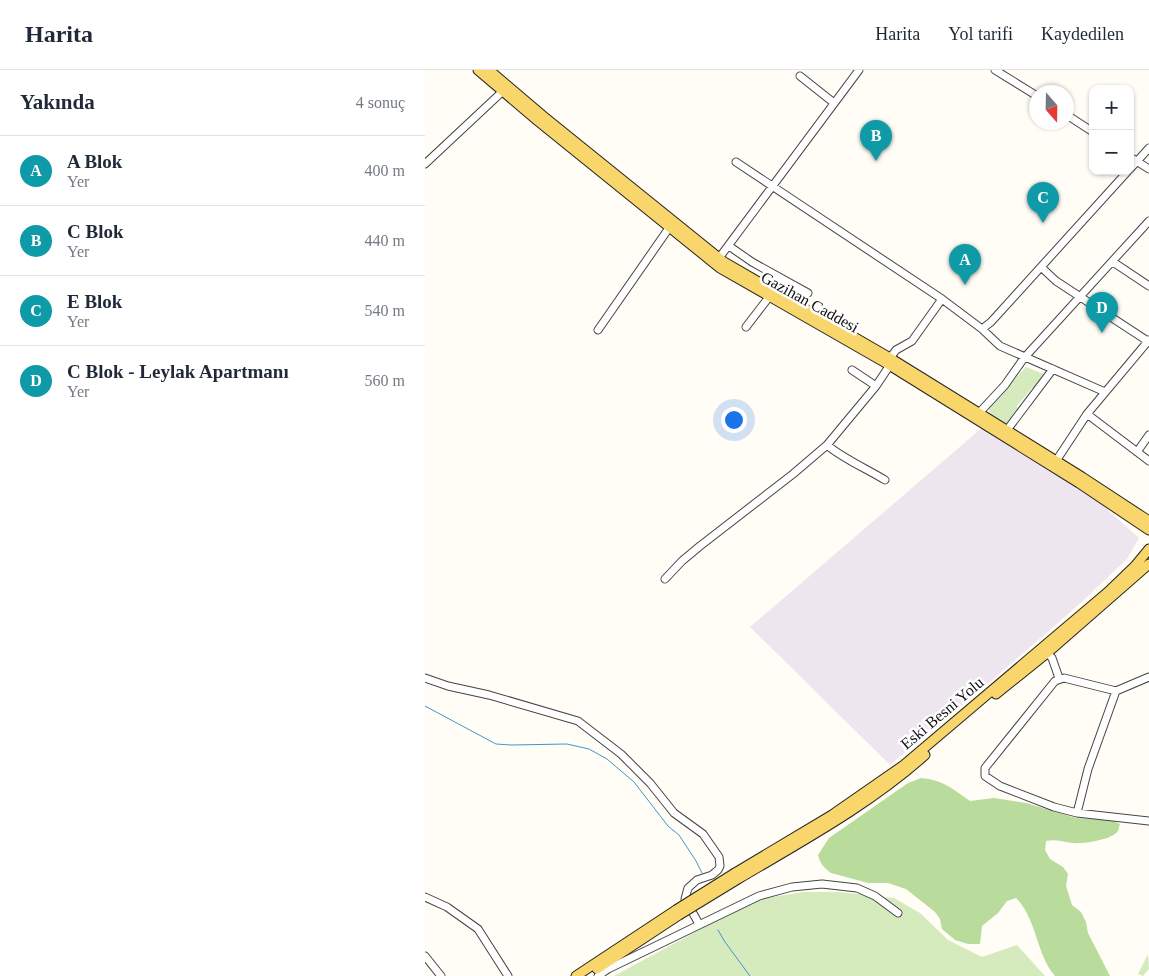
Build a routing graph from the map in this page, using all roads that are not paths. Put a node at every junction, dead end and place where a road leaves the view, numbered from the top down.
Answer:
1 (478, 70) edge
2 (489, 70) edge
3 (859, 70) edge
4 (995, 70) edge
5 (799, 76) dead end
6 (503, 91) junction
7 (1029, 91) edge
8 (835, 103) junction
9 (1074, 120) edge
10 (1090, 130) edge
11 (1149, 148) edge
12 (1134, 159) edge
13 (1137, 161) junction
14 (736, 162) dead end
15 (425, 164) edge
16 (1134, 164) edge
17 (1149, 169) edge
18 (1124, 175) edge
19 (773, 187) junction
20 (1147, 226) edge
21 (669, 228) junction
22 (729, 246) junction
23 (719, 258) junction
24 (1113, 262) junction
25 (1041, 267) junction
26 (1149, 285) edge
27 (808, 293) dead end
28 (769, 297) junction
29 (1080, 298) junction
30 (942, 299) junction
31 (746, 327) dead end
32 (982, 329) junction
33 (598, 330) dead end
34 (1149, 341) edge
35 (1024, 358) junction
36 (890, 361) junction
37 (1053, 369) junction
38 (852, 370) dead end
39 (876, 386) junction
40 (1105, 392) junction
41 (979, 413) junction
42 (1087, 414) junction
43 (1007, 430) junction
44 (1149, 435) edge
45 (827, 445) junction
46 (1137, 452) junction
47 (1056, 461) junction
48 (1149, 461) edge
49 (885, 480) dead end
50 (1149, 522) edge
51 (1149, 530) edge
52 (1149, 549) edge
53 (1149, 564) edge
54 (665, 579) dead end
55 (1047, 653) junction
56 (1149, 677) edge
57 (425, 678) edge
58 (1059, 678) junction
59 (1116, 690) junction
60 (1077, 813) junction
61 (1149, 821) edge
62 (736, 876) junction
63 (425, 898) edge
64 (678, 912) junction
65 (898, 913) dead end
66 (699, 924) junction
67 (425, 956) edge
68 (441, 976) edge
69 (508, 976) edge
70 (576, 976) edge
71 (586, 976) edge
72 (598, 976) edge

1 - 6 main road, Gazihan Caddesi
2 - 23 main road, Gazihan Caddesi
3 - 8 street
4 - 7 street
5 - 8 street
6 - 15 street
6 - 21 main road, Gazihan Caddesi
8 - 19 street
9 - 10 street
11 - 13 street
12 - 13 street
13 - 16 street
13 - 17 street
14 - 19 street
18 - 25 street
19 - 22 street
19 - 30 street
20 - 24 street
21 - 28 main road, Gazihan Caddesi
21 - 33 street
22 - 23 street
22 - 27 street
23 - 36 main road, Gazihan Caddesi
24 - 26 street
24 - 29 street
25 - 29 street
25 - 32 street
28 - 31 street
28 - 36 main road, Gazihan Caddesi
29 - 34 street
29 - 35 street
30 - 32 street
30 - 36 street
32 - 35 street
34 - 40 street
35 - 37 street
35 - 41 street
36 - 39 street
36 - 41 main road, Gazihan Caddesi
36 - 51 main road, Gazihan Caddesi
37 - 40 street
37 - 43 street
38 - 39 street
39 - 45 street
40 - 42 street
41 - 43 main road, Gazihan Caddesi
42 - 46 street
42 - 47 street
43 - 47 main road, Gazihan Caddesi
44 - 46 street
45 - 49 street
45 - 54 street
46 - 48 street
47 - 50 main road, Gazihan Caddesi
52 - 62 main road, Eski Besni Yolu
53 - 55 main road, Eski Besni Yolu
55 - 58 street
55 - 62 main road, Eski Besni Yolu
56 - 59 street
57 - 66 street
58 - 59 street
58 - 60 street
59 - 60 street
60 - 61 street
62 - 64 main road, bridge
63 - 69 street
64 - 70 main road
64 - 71 main road
65 - 66 street
66 - 72 street
67 - 68 street

